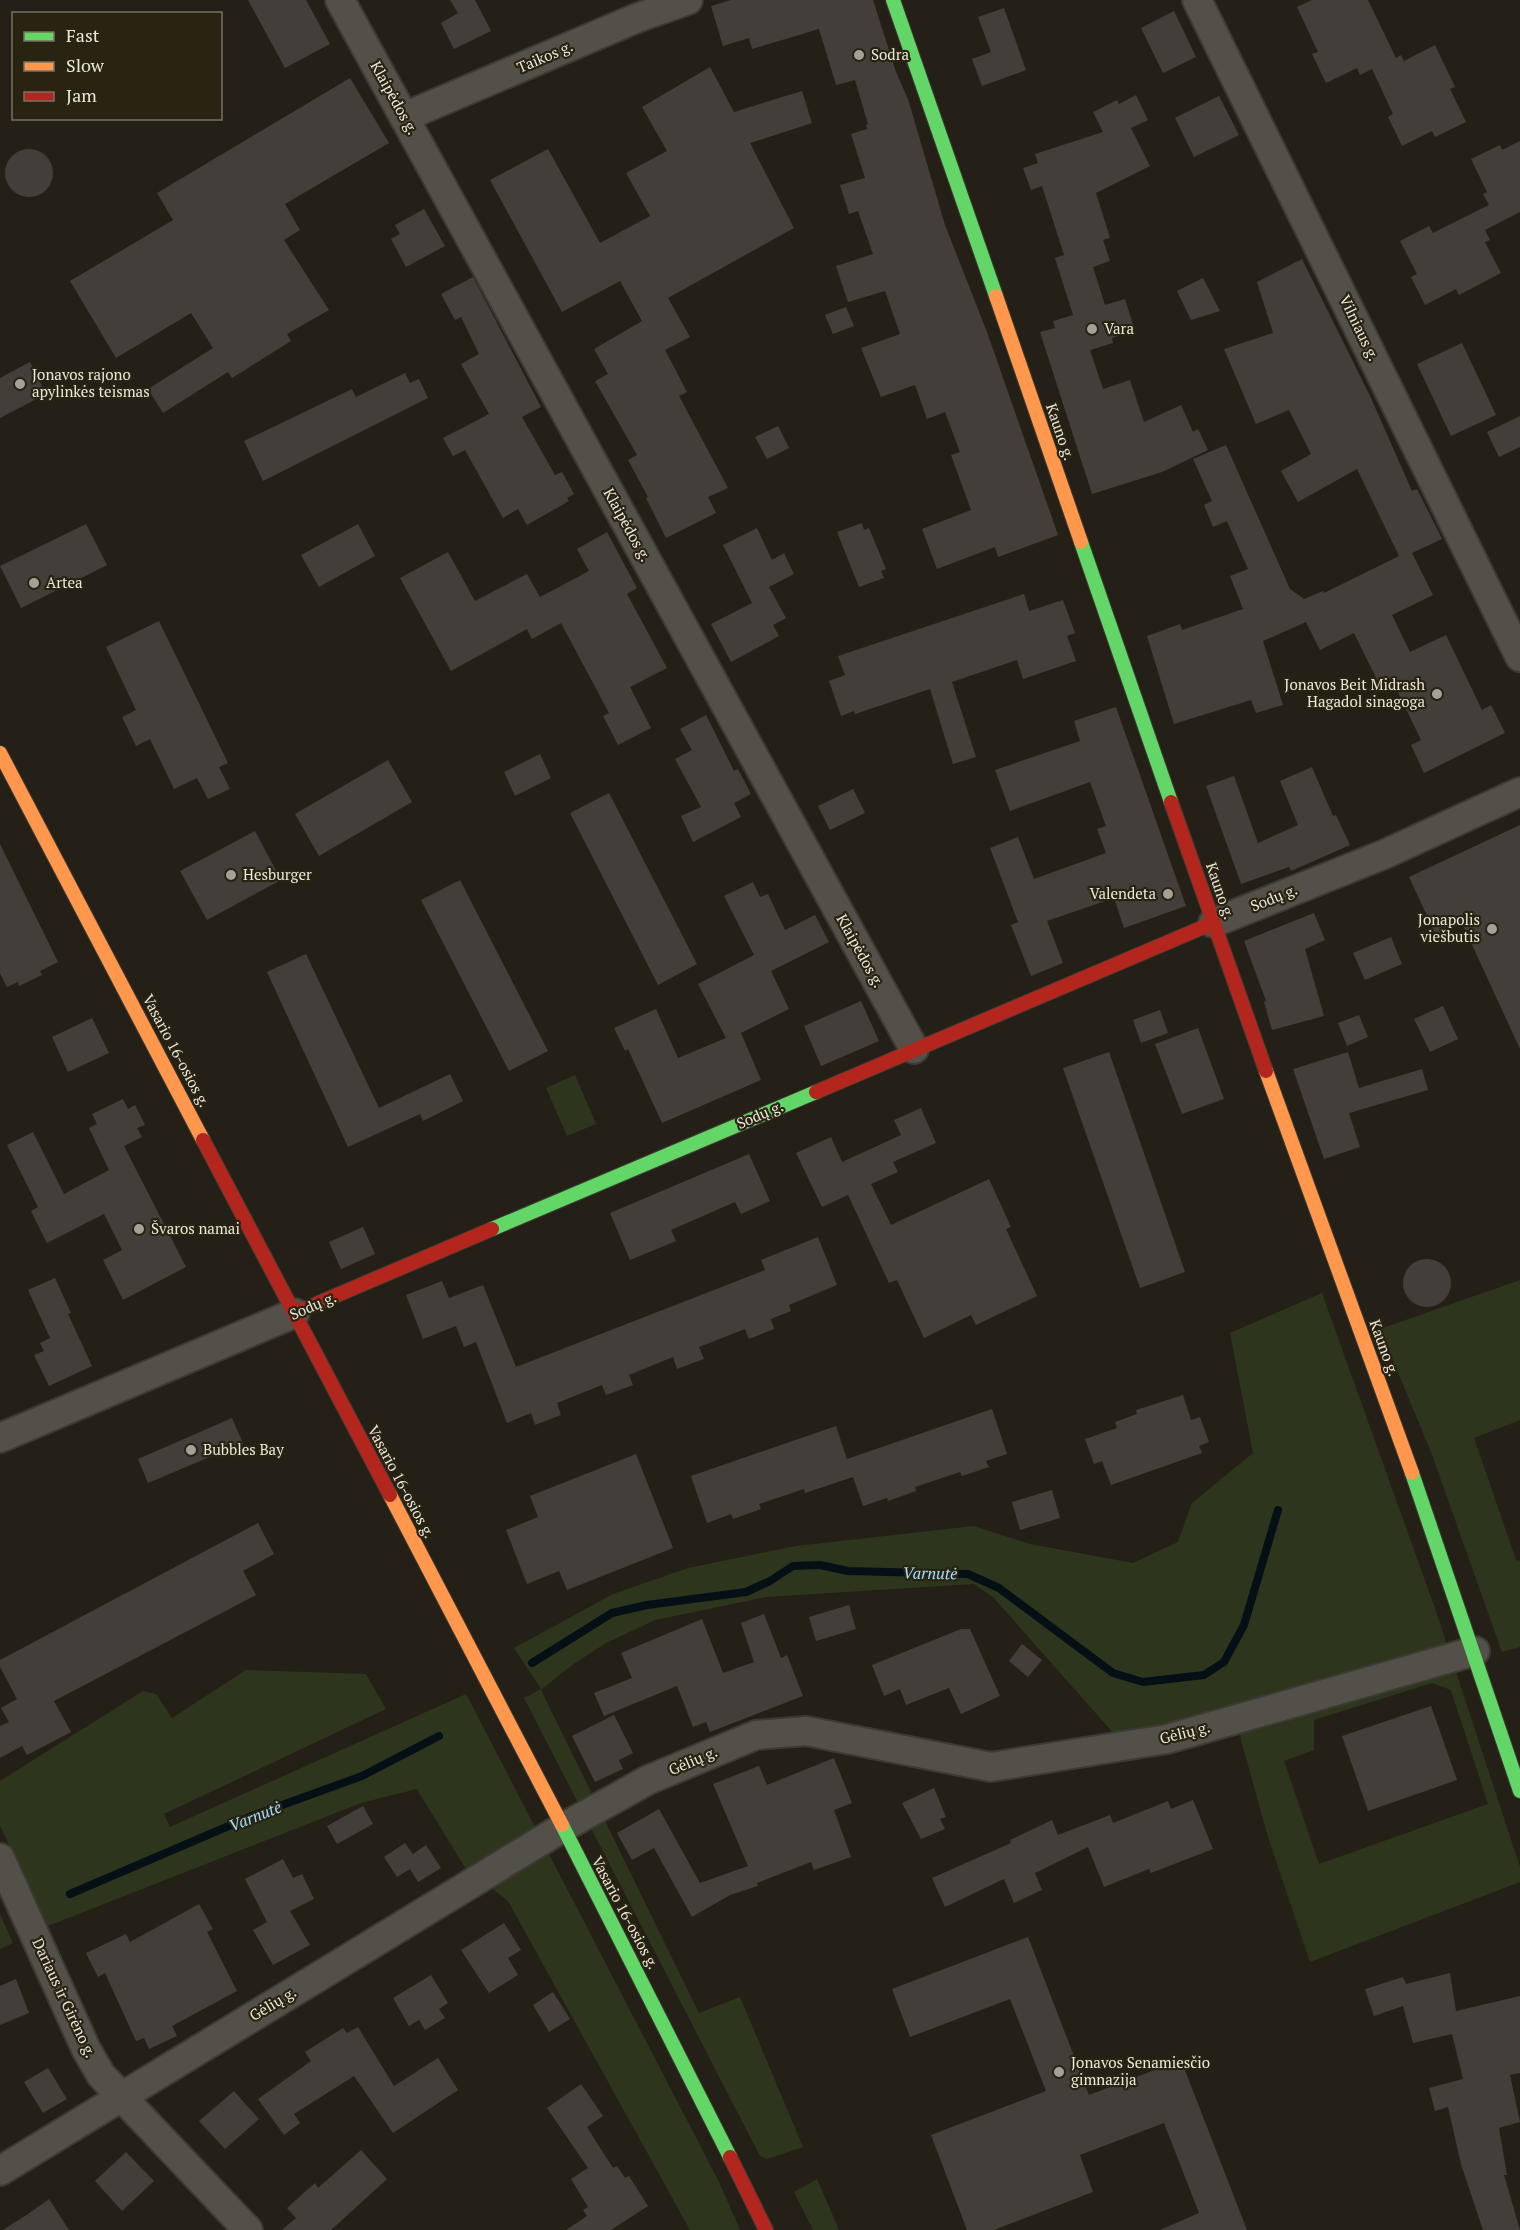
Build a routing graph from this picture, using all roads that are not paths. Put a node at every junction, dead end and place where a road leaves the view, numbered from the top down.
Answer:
1 (340, 0) edge
2 (688, 0) edge
3 (893, 0) edge
4 (1197, 0) edge
5 (404, 117) junction
6 (1520, 657) edge
7 (0, 753) edge
8 (1520, 792) edge
9 (1213, 923) junction
10 (914, 1049) junction
11 (295, 1313) junction
12 (0, 1438) edge
13 (1475, 1651) junction
14 (1520, 1791) edge
15 (562, 1828) junction
16 (0, 1858) edge
17 (122, 2096) junction
18 (0, 2171) edge
19 (248, 2230) edge
20 (765, 2230) edge

1 - 5 street, Klaipėdos g.
2 - 5 street, Taikos g.
3 - 9 main road, Kauno g.
4 - 6 street, Vilniaus g.
5 - 10 street, Klaipėdos g.
7 - 11 main road, Vasario 16-osios g.
8 - 9 street, Sodų g.
9 - 10 main road, Sodų g.
9 - 13 main road, Kauno g.
10 - 11 main road, Sodų g.
11 - 12 street, Sodų g.
11 - 15 main road, Vasario 16-osios g.
13 - 14 main road, Kauno g.
13 - 15 street, Gėlių g.
15 - 17 street, Gėlių g.
15 - 20 main road, Vasario 16-osios g.
16 - 17 street, Dariaus ir Girėno g.
17 - 18 street, Gėlių g.
17 - 19 street, Dariaus ir Girėno g.

